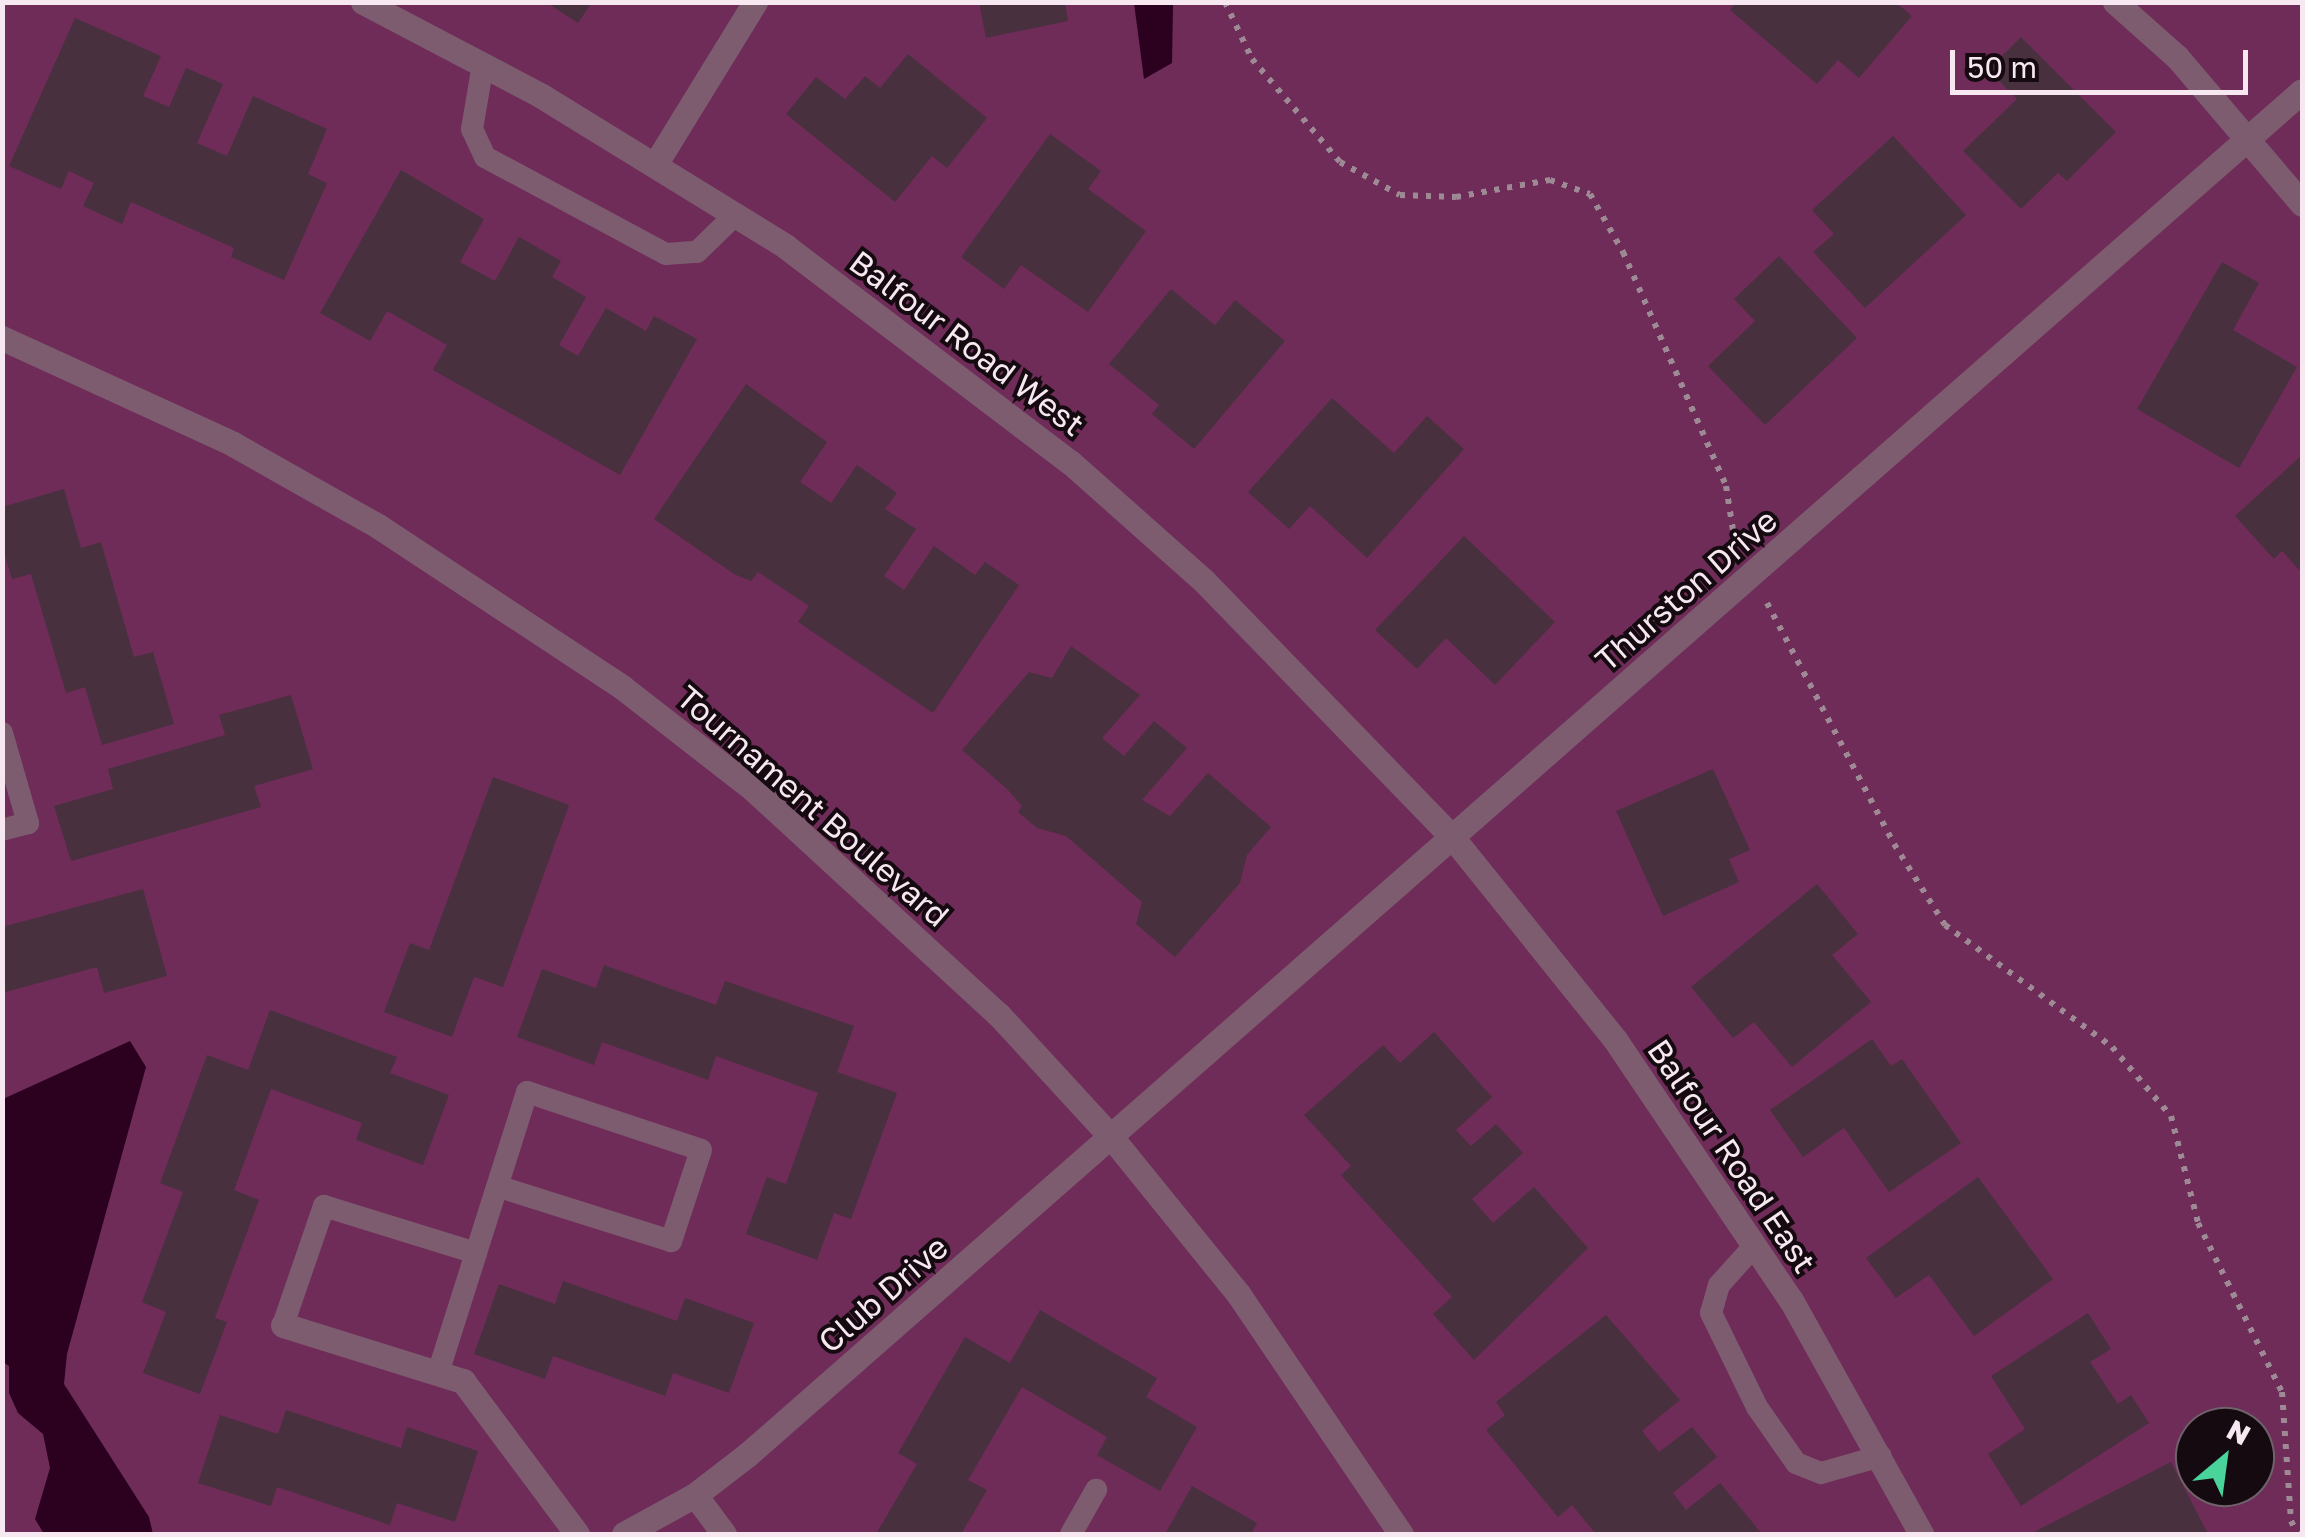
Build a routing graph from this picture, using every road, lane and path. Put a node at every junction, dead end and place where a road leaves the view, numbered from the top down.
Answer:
1 (363, 2) edge
2 (755, 2) edge
3 (1225, 2) edge
4 (2116, 2) edge
5 (483, 64) junction
6 (2302, 91) edge
7 (2248, 139) junction
8 (656, 163) junction
9 (2302, 204) edge
10 (736, 214) junction
11 (2, 338) edge
12 (1752, 575) junction
13 (2, 733) edge
14 (2, 830) edge
15 (1453, 838) junction
16 (1112, 1138) junction
17 (497, 1186) junction
18 (1756, 1244) junction
19 (476, 1253) junction
20 (283, 1326) joint
21 (438, 1373) junction
22 (1880, 1456) junction
23 (1096, 1490) dead end
24 (695, 1495) junction
25 (577, 1534) edge
26 (624, 1534) edge
27 (724, 1534) edge
28 (1071, 1534) edge
29 (1402, 1534) edge
30 (1922, 1534) edge
31 (2298, 1534) edge

1 - 5 street, Balfour Road West
2 - 8 street
3 - 12 path
4 - 7 street
5 - 8 street, Balfour Road West
5 - 10 lane
6 - 7 street, Thurston Drive
7 - 9 street
7 - 12 street, Thurston Drive
8 - 10 street, Balfour Road West
10 - 15 street, Balfour Road West
11 - 16 street, Tournament Boulevard
12 - 15 street, Thurston Drive
12 - 31 path
13 - 14 lane
15 - 16 street, Thurston Drive
15 - 18 street, Balfour Road East
16 - 24 street, Club Drive
16 - 29 street, Tournament Boulevard
17 - 17 lane
17 - 19 lane
18 - 22 street, Balfour Road East
18 - 22 lane
19 - 20 lane
19 - 21 lane
20 - 21 street
21 - 25 street
22 - 30 street, Balfour Road East
23 - 28 lane
24 - 26 street, Club Drive
24 - 27 street

